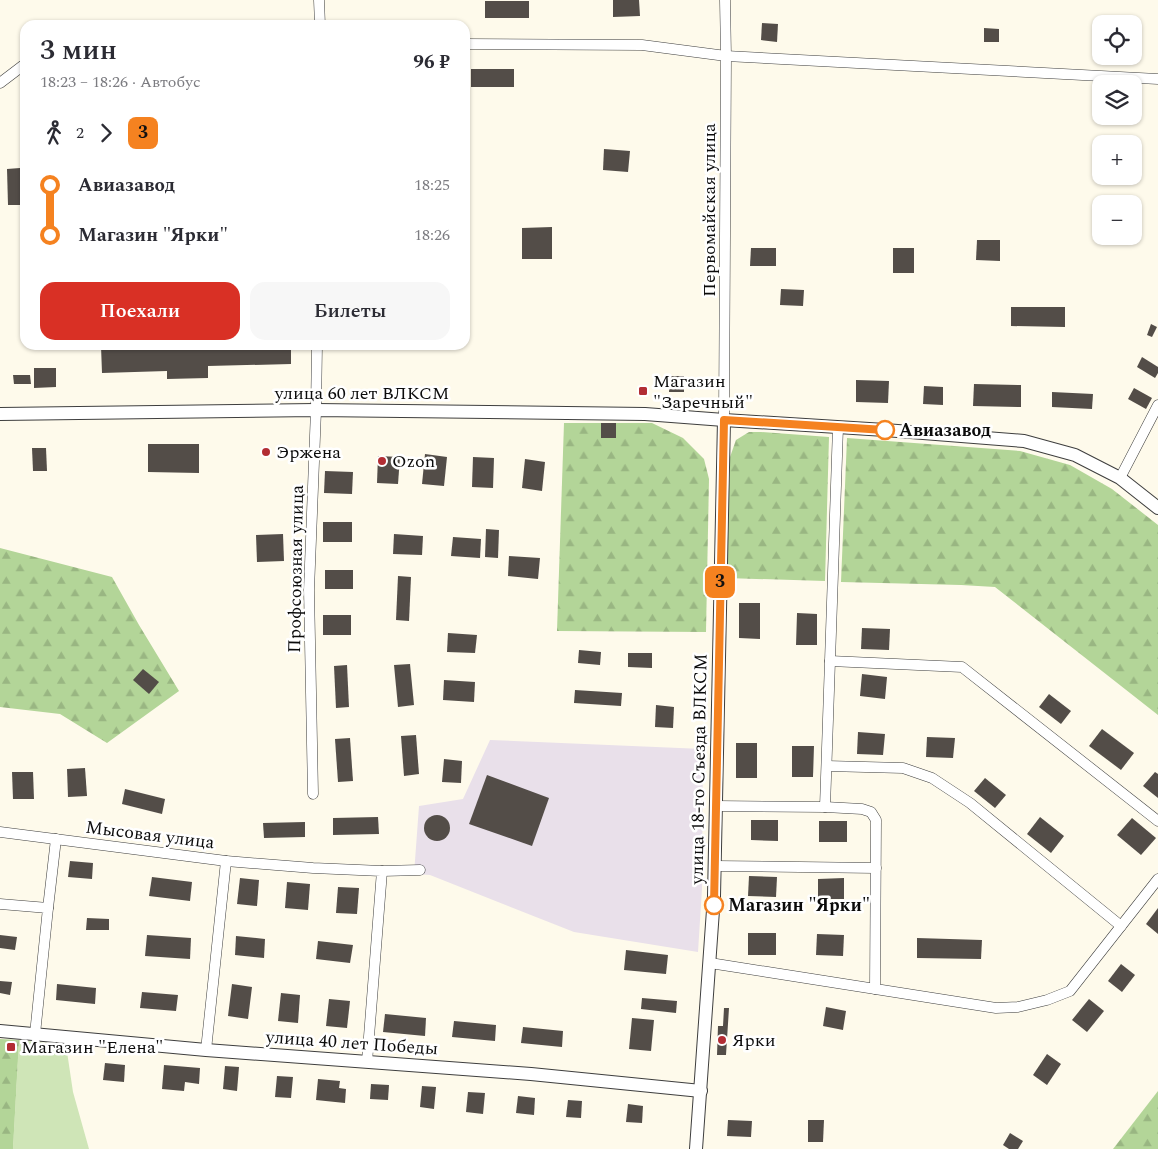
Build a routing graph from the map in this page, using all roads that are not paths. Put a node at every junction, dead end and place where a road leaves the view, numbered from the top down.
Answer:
1 (319, 0) edge
2 (726, 0) edge
3 (320, 20) edge
4 (470, 44) edge
5 (726, 56) junction
6 (20, 68) edge
7 (1158, 78) edge
8 (0, 83) edge
9 (317, 350) edge
10 (1158, 405) edge
11 (316, 410) junction
12 (0, 414) edge
13 (724, 420) junction
14 (838, 427) junction
15 (1120, 478) junction
16 (1158, 508) edge
17 (830, 661) junction
18 (827, 766) junction
19 (313, 794) dead end
20 (716, 806) junction
21 (826, 807) junction
22 (1158, 821) edge
23 (0, 832) edge
24 (56, 839) junction
25 (226, 861) junction
26 (715, 866) junction
27 (876, 868) junction
28 (420, 870) dead end
29 (382, 871) junction
30 (1158, 879) edge
31 (0, 904) edge
32 (48, 908) junction
33 (1121, 926) junction
34 (710, 963) junction
35 (875, 989) junction
36 (0, 1031) edge
37 (35, 1034) junction
38 (206, 1050) junction
39 (367, 1062) junction
40 (701, 1090) junction
41 (696, 1149) edge

1 - 3 street
2 - 5 street, Первомайская улица
4 - 5 street
5 - 7 street
5 - 13 street, Первомайская улица
6 - 8 street
9 - 11 street, Профсоюзная улица
10 - 15 street
11 - 12 street, улица 60 лет ВЛКСМ
11 - 13 street, улица 60 лет ВЛКСМ
11 - 19 street, Профсоюзная улица
13 - 14 street, улица 60 лет ВЛКСМ
13 - 20 street, улица 18-го Съезда ВЛКСМ
14 - 15 street, улица 60 лет ВЛКСМ
14 - 17 street
15 - 16 street, улица 60 лет ВЛКСМ
17 - 18 street
17 - 22 street
18 - 21 street
18 - 33 street
20 - 21 street
20 - 26 street, улица 18-го Съезда ВЛКСМ
21 - 27 street
23 - 24 street, Мысовая улица
24 - 25 street, Мысовая улица
24 - 32 street
25 - 29 street
25 - 38 street, Мысовая улица
26 - 27 street
26 - 34 street, улица 18-го Съезда ВЛКСМ
27 - 35 street
28 - 29 street
29 - 39 street
30 - 33 street
31 - 32 street
32 - 37 street
33 - 35 street
34 - 35 street
34 - 40 street, улица 18-го Съезда ВЛКСМ
36 - 37 street, улица 40 лет Победы
37 - 38 street, улица 40 лет Победы
38 - 39 street, улица 40 лет Победы
39 - 40 street, улица 40 лет Победы
40 - 41 street, улица 18-го Съезда ВЛКСМ

